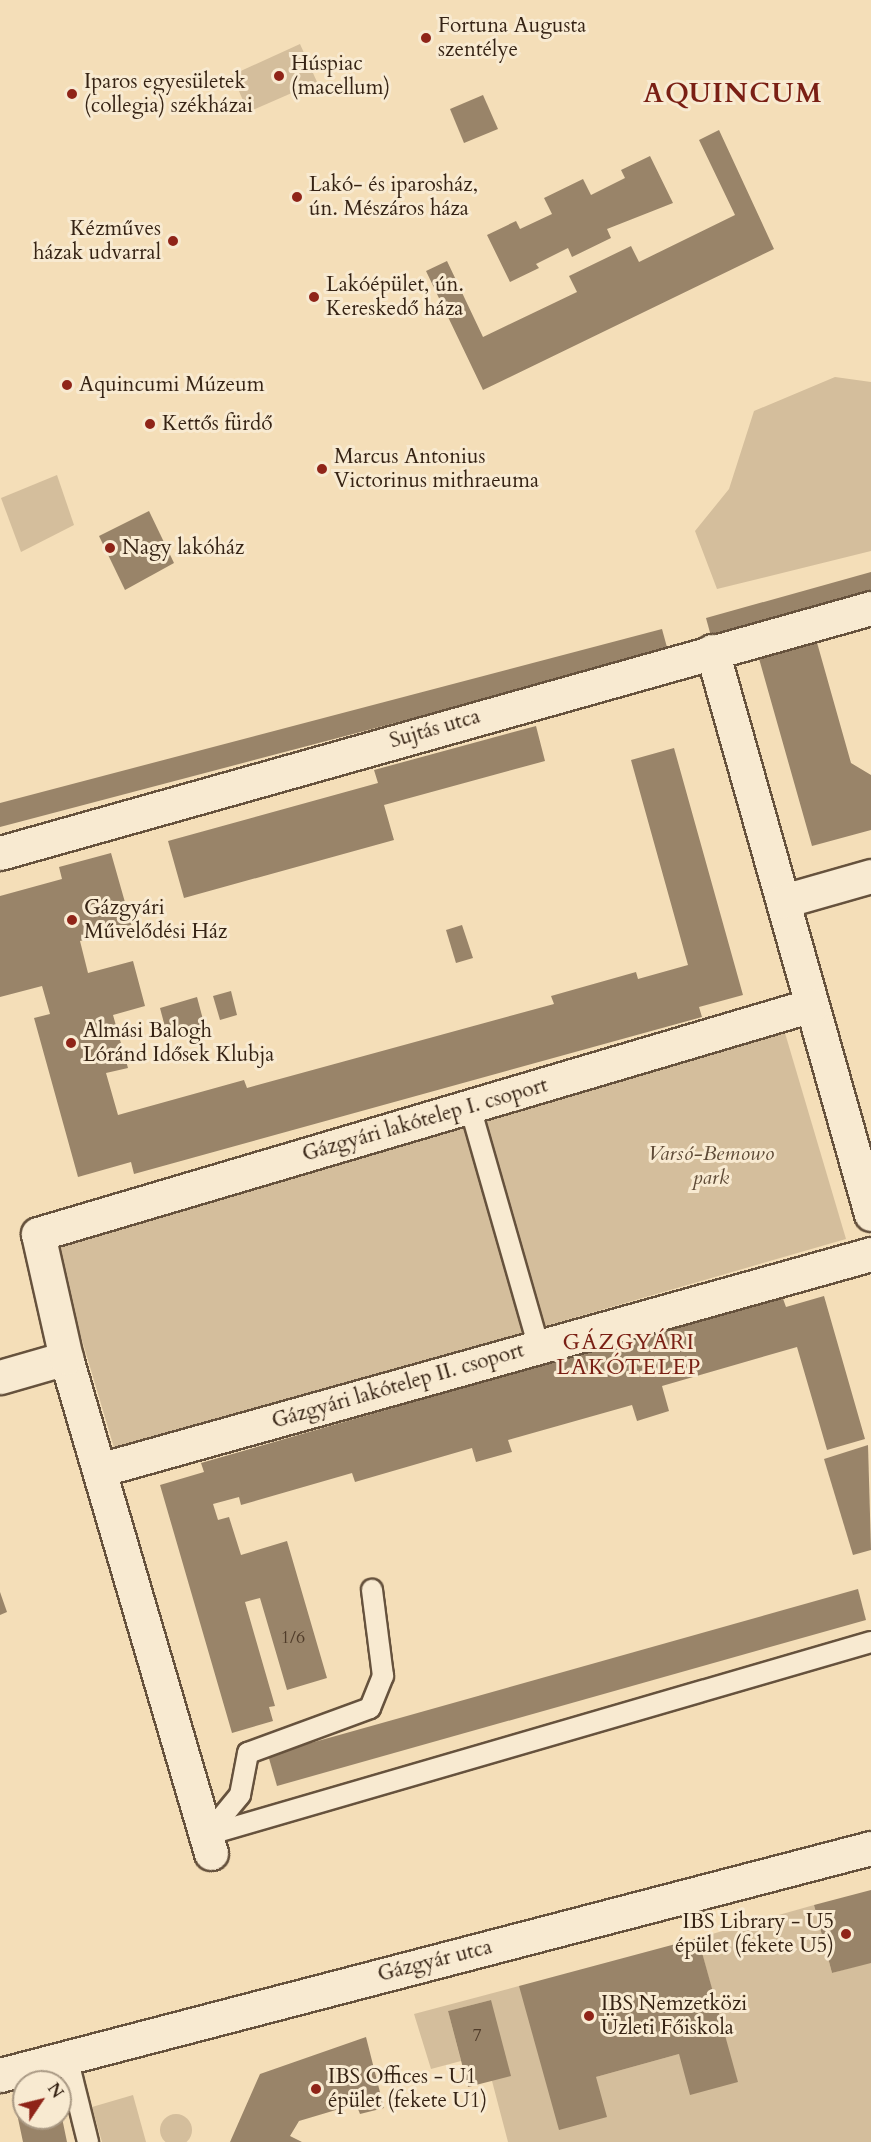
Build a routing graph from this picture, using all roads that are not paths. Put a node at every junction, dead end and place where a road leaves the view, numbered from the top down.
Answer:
1 (871, 608) edge
2 (712, 651) junction
3 (0, 853) edge
4 (871, 876) edge
5 (783, 901) junction
6 (812, 1005) junction
7 (471, 1107) junction
8 (871, 1214) edge
9 (871, 1254) edge
10 (539, 1347) junction
11 (66, 1358) junction
12 (0, 1377) edge
13 (99, 1470) junction
14 (372, 1590) dead end
15 (871, 1642) edge
16 (209, 1844) junction
17 (871, 1848) edge
18 (67, 2057) junction
19 (0, 2075) edge
20 (88, 2142) edge

1 - 2 street, Sujtás utca
2 - 3 street, Sujtás utca
2 - 5 street
4 - 5 street
5 - 6 street
6 - 7 street, Gázgyári lakótelep I. csoport
6 - 8 street
7 - 10 lane
7 - 11 street, Gázgyári lakótelep I. csoport
9 - 10 street, Gázgyári lakótelep II. csoport
10 - 13 street, Gázgyári lakótelep II. csoport
11 - 12 street
11 - 13 street
13 - 16 street
14 - 16 lane
15 - 16 lane
17 - 18 street, Gázgyár utca
18 - 19 street, Gázgyár utca
18 - 20 lane

